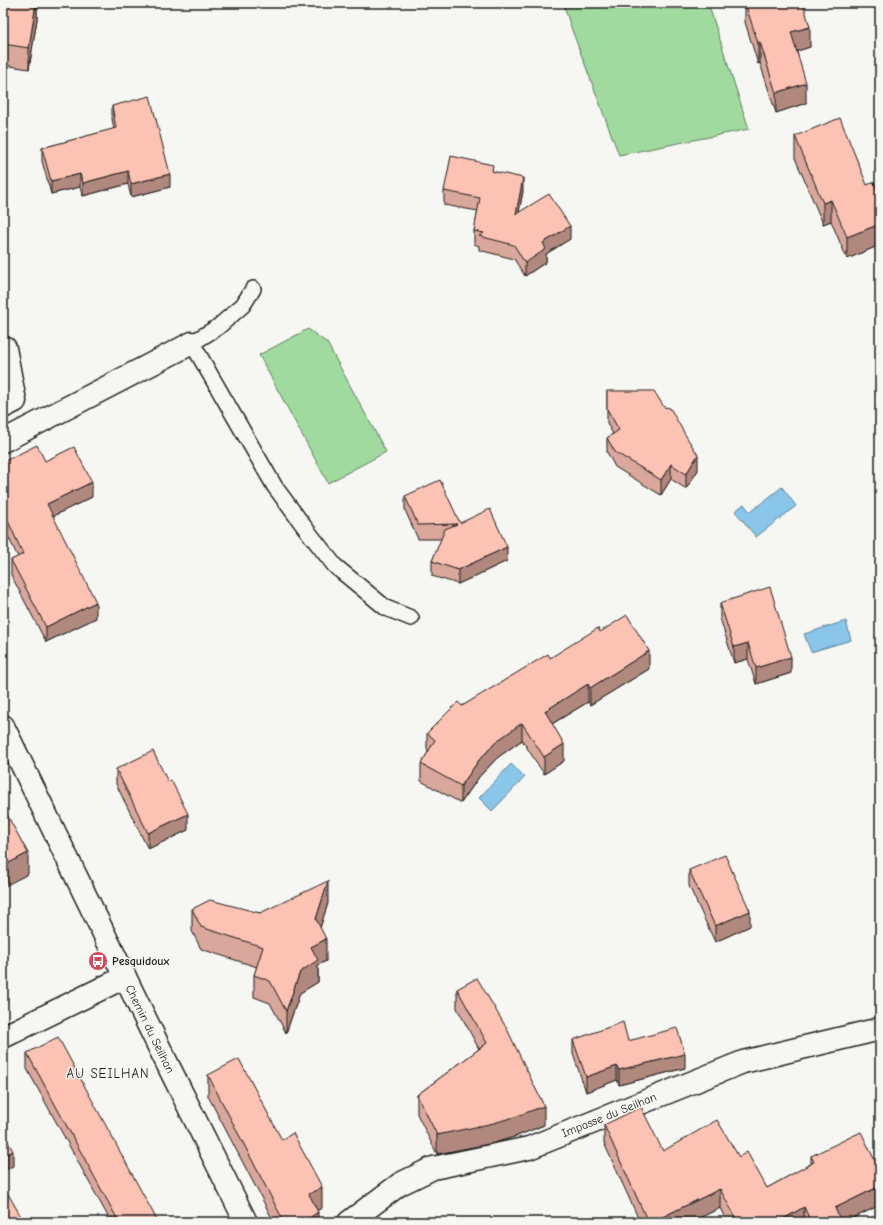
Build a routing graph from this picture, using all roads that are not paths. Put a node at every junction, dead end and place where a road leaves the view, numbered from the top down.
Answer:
1 (253, 290) dead end
2 (192, 344) junction
3 (5, 348) dead end
4 (3, 407) edge
5 (3, 441) edge
6 (411, 618) dead end
7 (3, 726) edge
8 (125, 977) junction
9 (880, 1029) edge
10 (3, 1037) edge
11 (246, 1222) edge
12 (349, 1222) edge

1 - 2 lane
2 - 5 street
2 - 6 lane
3 - 4 street
7 - 8 street, Chemin du Seilhan
8 - 10 street
8 - 11 street, Chemin du Seilhan
9 - 12 street, Impasse du Seilhan

